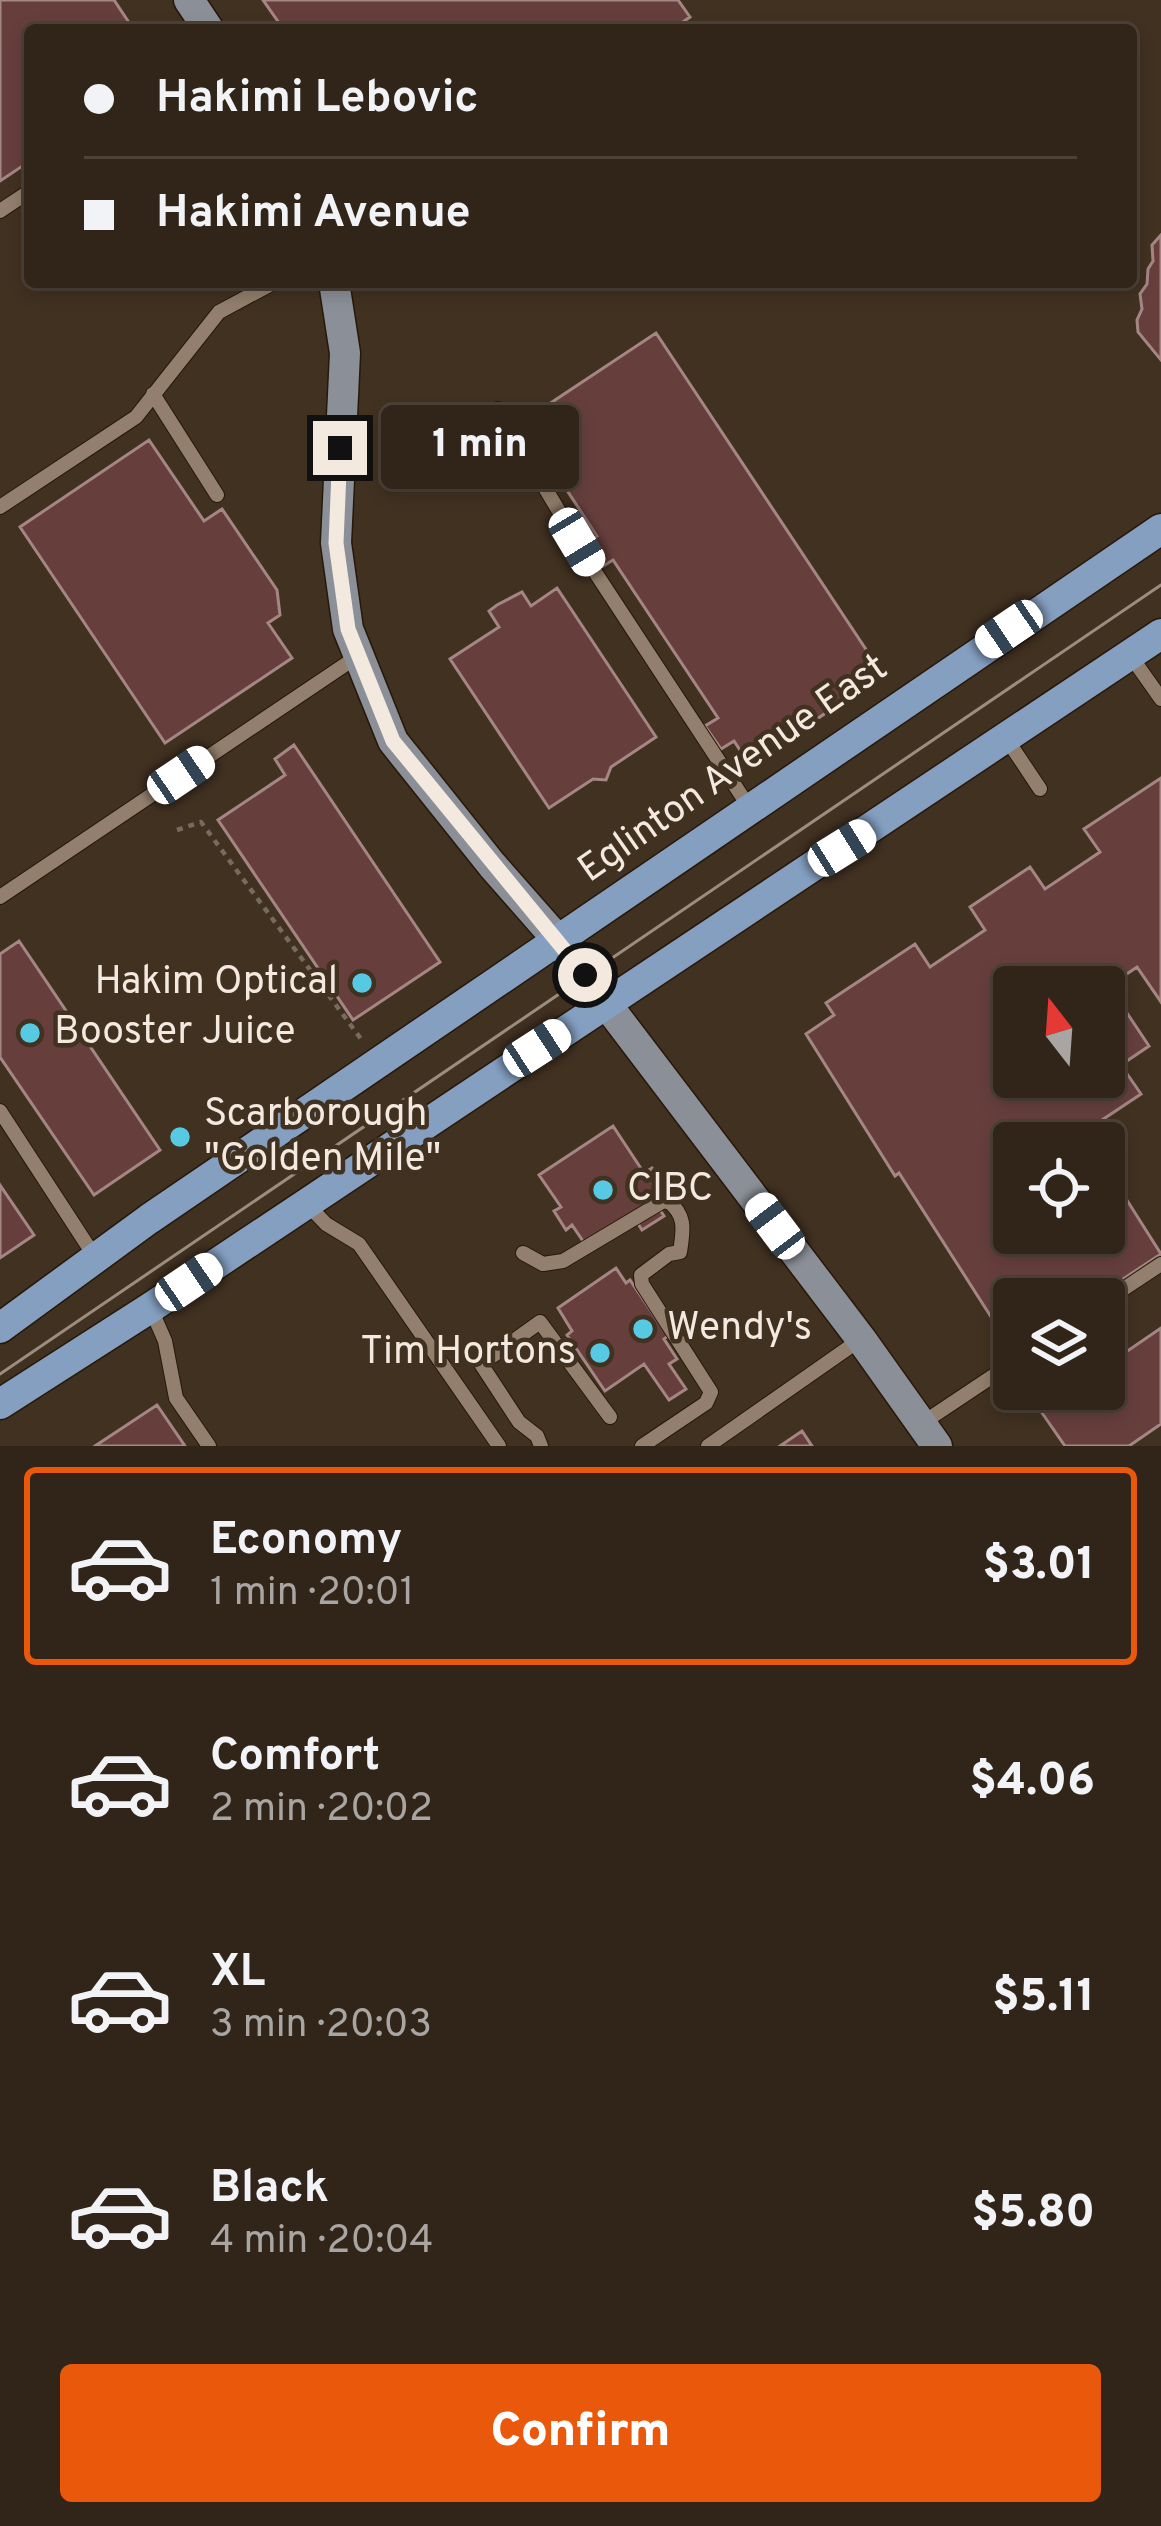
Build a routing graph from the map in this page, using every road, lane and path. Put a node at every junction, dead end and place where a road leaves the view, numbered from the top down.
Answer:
1 (264, 288) edge
2 (335, 288) edge
3 (153, 394) junction
4 (498, 409) dead end
5 (217, 495) dead end
6 (0, 507) edge
7 (1161, 529) edge
8 (1161, 634) edge
9 (1130, 655) junction
10 (358, 656) junction
11 (1161, 699) edge
12 (1006, 738) junction
13 (1040, 789) dead end
14 (749, 806) junction
15 (176, 830) dead end
16 (0, 897) edge
17 (557, 939) junction
18 (606, 1003) junction
19 (361, 1040) dead end
20 (0, 1111) edge
21 (306, 1203) junction
22 (523, 1253) dead end
23 (95, 1257) junction
24 (1161, 1264) edge
25 (1125, 1288) edge
26 (151, 1308) junction
27 (0, 1328) edge
28 (861, 1340) junction
29 (993, 1380) edge
30 (0, 1404) edge
31 (610, 1417) dead end
32 (929, 1435) edge
33 (209, 1446) edge
34 (499, 1446) edge
35 (541, 1446) edge
36 (642, 1446) edge
37 (708, 1446) edge

1 - 3 lane
2 - 10 street
3 - 5 lane
3 - 6 lane
4 - 14 lane
7 - 14 main road, Eglinton Avenue East
8 - 9 main road
9 - 11 lane
9 - 12 main road
10 - 16 lane
10 - 17 street
12 - 13 lane
12 - 18 main road
14 - 17 main road, Eglinton Avenue East
15 - 19 path
17 - 18 street
17 - 23 main road, Eglinton Avenue East
18 - 21 main road
18 - 28 street
20 - 23 lane
21 - 26 main road
21 - 34 lane
22 - 36 lane
23 - 27 main road, Eglinton Avenue East
24 - 25 lane
26 - 30 main road
26 - 33 lane
28 - 32 street
28 - 37 lane
29 - 32 lane
31 - 35 lane

